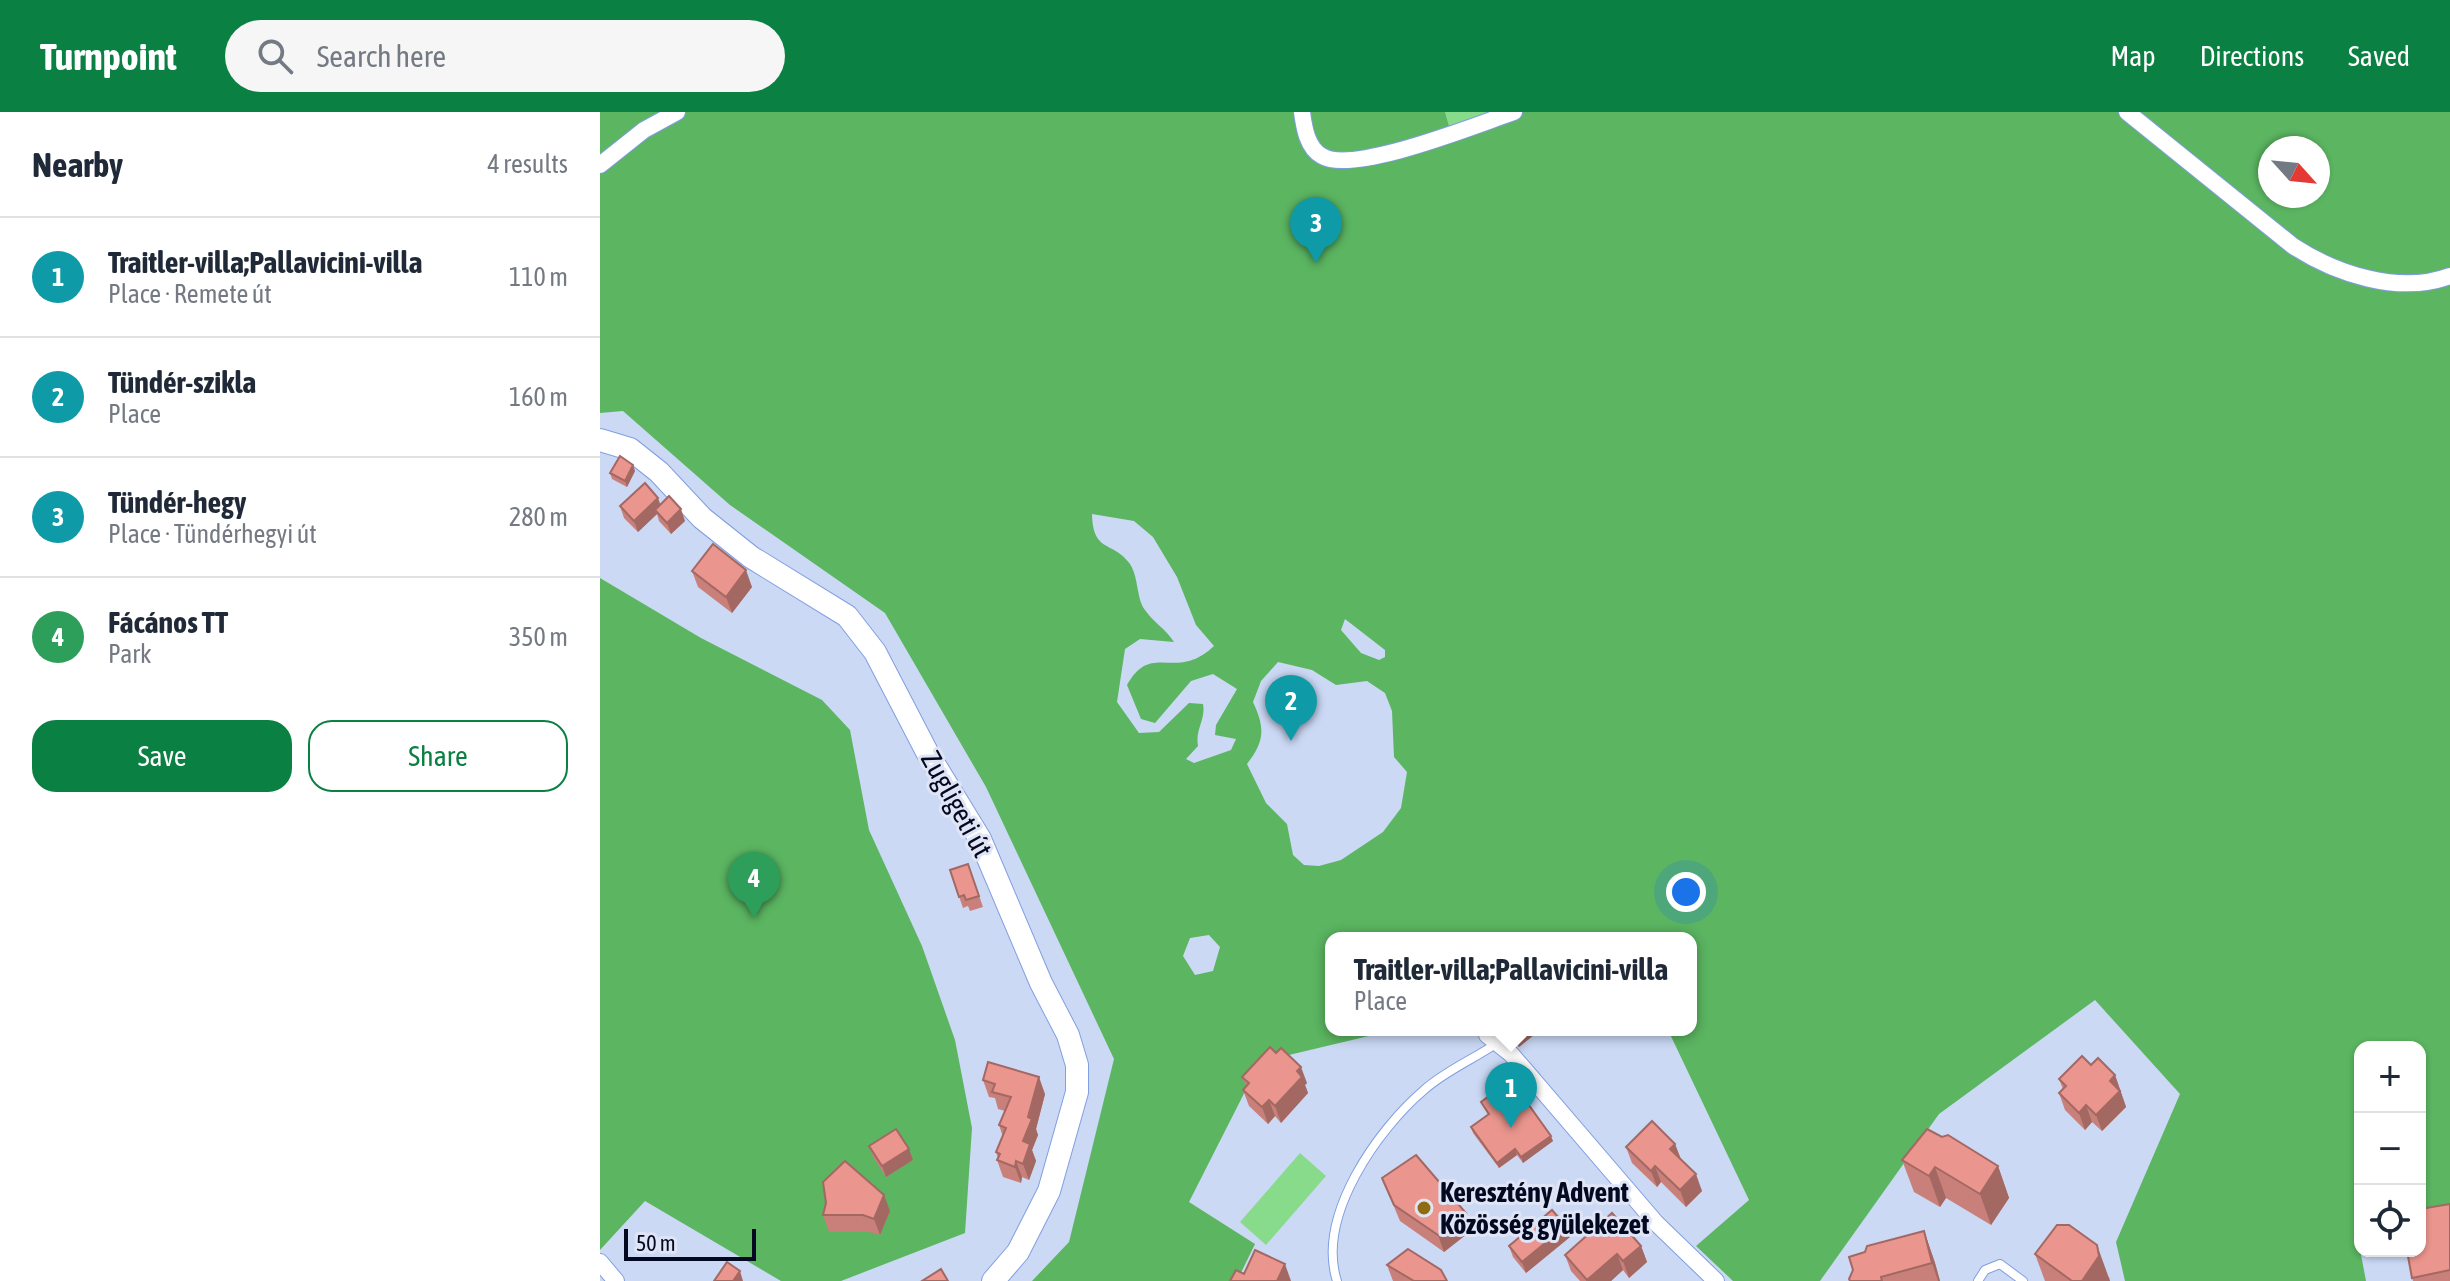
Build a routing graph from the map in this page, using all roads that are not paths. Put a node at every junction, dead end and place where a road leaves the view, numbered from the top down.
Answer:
1 (677, 112) edge
2 (1302, 112) edge
3 (1514, 112) edge
4 (2127, 112) edge
5 (600, 165) edge
6 (2450, 276) edge
7 (600, 440) edge
8 (1492, 1039) joint
9 (600, 1262) edge
10 (616, 1281) edge
11 (993, 1281) edge
12 (1337, 1281) edge
13 (1716, 1281) edge
14 (1978, 1281) edge
15 (2023, 1281) edge

1 - 5 street
2 - 3 street
4 - 6 street
7 - 11 street, Zugligeti út
8 - 12 lane
8 - 13 street
9 - 10 street
14 - 15 lane

